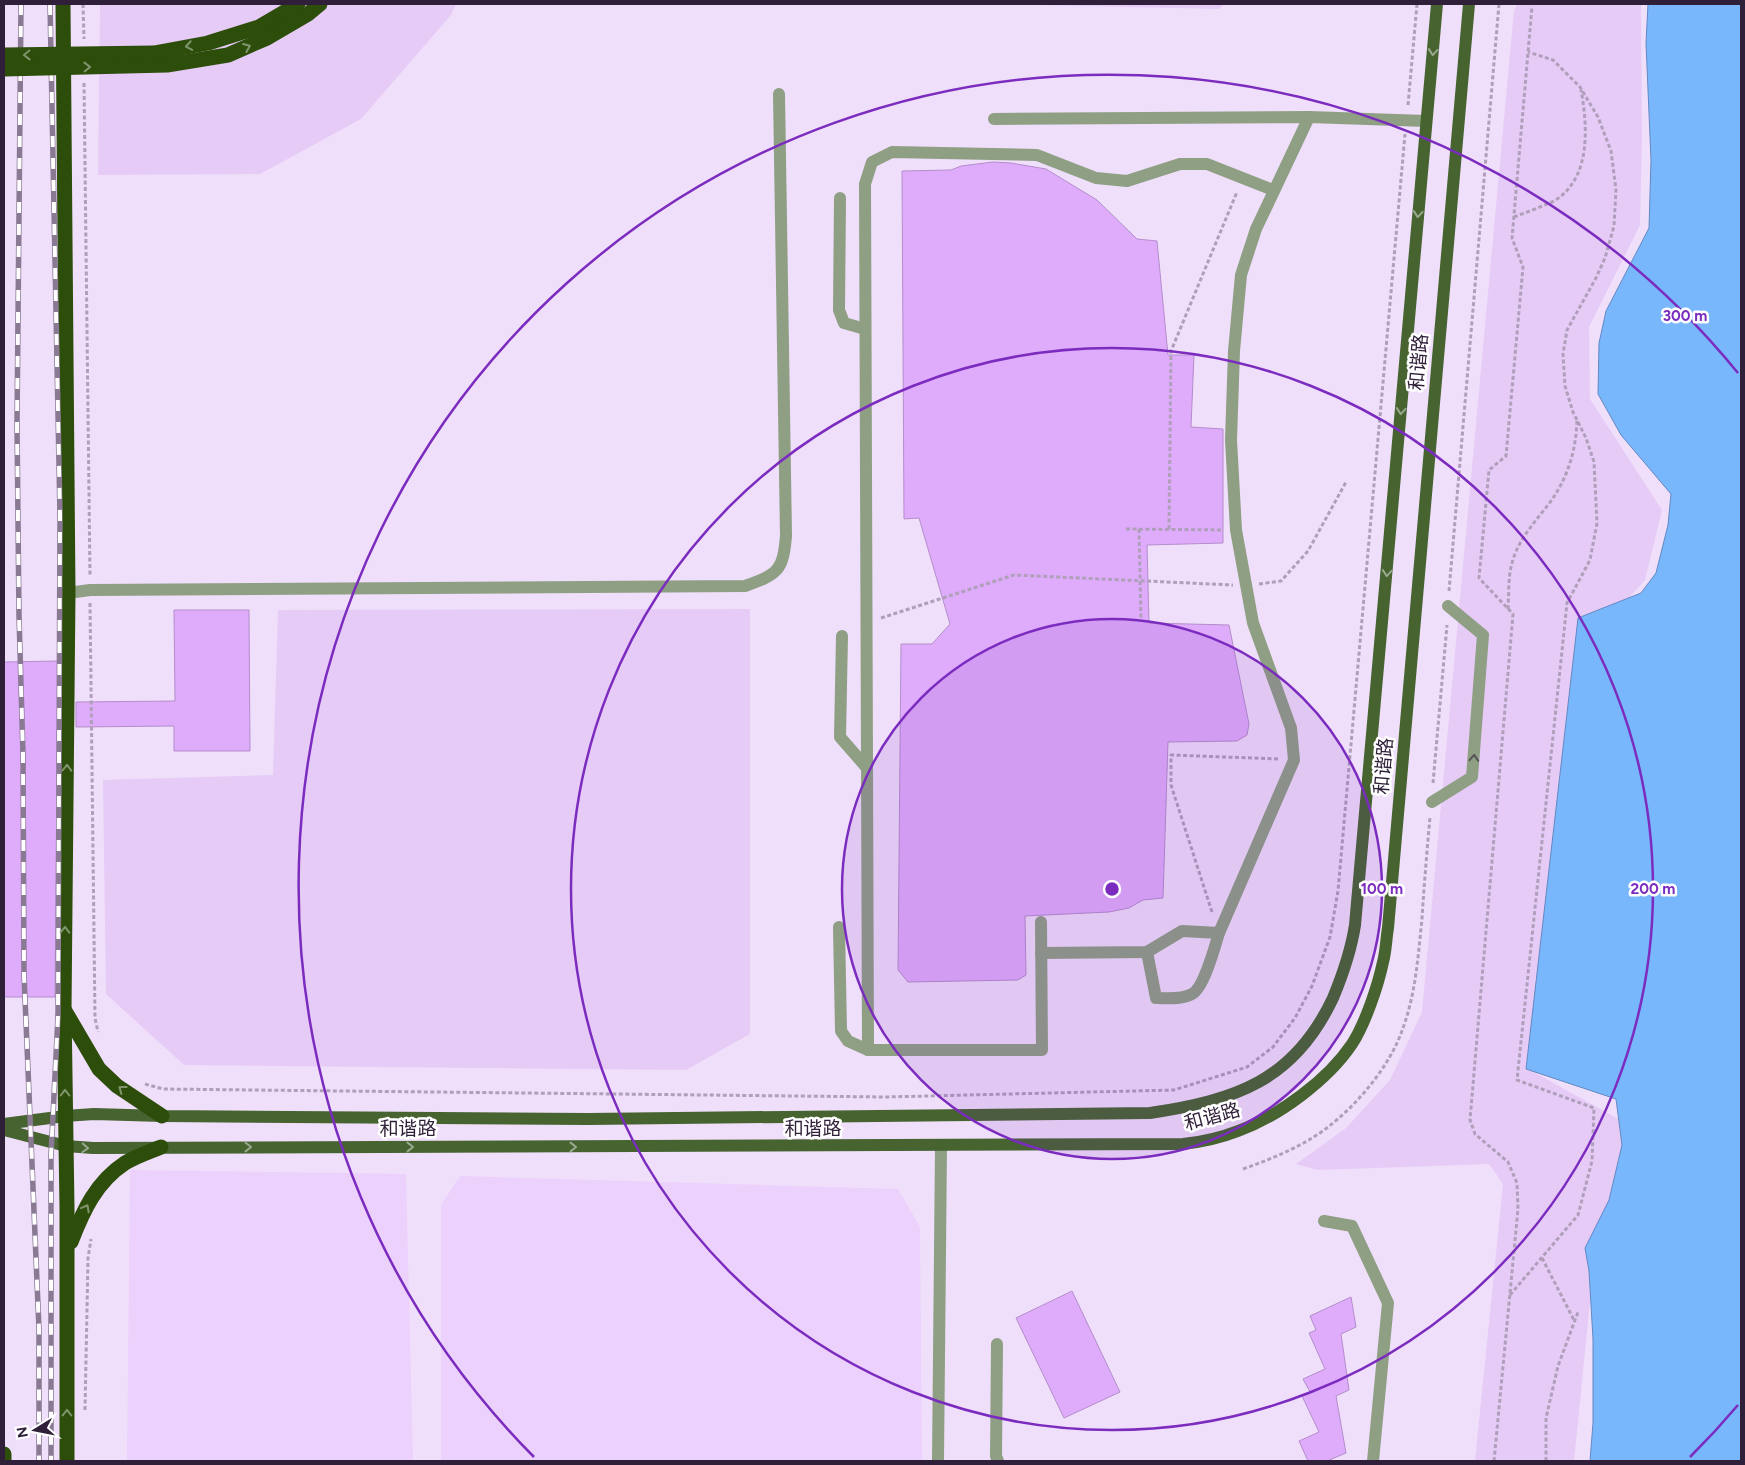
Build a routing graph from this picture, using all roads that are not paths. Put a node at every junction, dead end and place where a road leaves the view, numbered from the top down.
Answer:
1 (63, 4) edge
2 (298, 4) edge
3 (320, 4) edge
4 (1437, 4) edge
5 (1468, 4) edge
6 (4, 55) edge
7 (4, 69) edge
8 (779, 94) dead end
9 (1309, 117) junction
10 (994, 119) dead end
11 (1426, 121) junction
12 (1273, 190) junction
13 (840, 198) dead end
14 (866, 329) junction
15 (68, 592) junction
16 (1448, 606) road end
17 (842, 636) dead end
18 (867, 768) junction
19 (1432, 802) road end
20 (1041, 922) dead end
21 (839, 927) dead end
22 (1220, 933) junction
23 (1148, 952) junction
24 (1041, 953) junction
25 (64, 1009) junction
26 (868, 1050) junction
27 (65, 1116) junction
28 (162, 1116) junction
29 (4, 1124) edge
30 (4, 1130) edge
31 (66, 1146) junction
32 (940, 1146) junction
33 (161, 1147) junction
34 (1324, 1221) dead end
35 (67, 1253) junction
36 (997, 1344) dead end
37 (4, 1454) edge
38 (4, 1461) edge
39 (68, 1461) edge
40 (938, 1461) edge
41 (998, 1461) edge
42 (1373, 1461) edge

1 - 15 highway
2 -> 6 highway, bridge
7 -> 3 highway, bridge
4 -> 11 main road, 和谐路
5 - 32 main road, 和谐路
8 - 15 street
9 - 10 street
9 - 11 street
9 - 12 street
11 -> 28 main road, 和谐路
12 - 14 street
12 - 22 street
13 - 14 street
14 - 18 street
25 -> 15 highway
19 -> 16 street
17 - 18 street
18 - 26 street
20 - 24 street
21 - 26 street
22 - 23 street
22 - 23 street
23 - 24 street
24 - 26 street
27 -> 25 highway
28 -> 25 highway
27 - 28 main road, 和谐路
27 - 29 main road, 和谐路
27 - 31 highway
30 - 31 main road, 和谐路
31 -> 33 main road, 和谐路
31 - 35 highway
33 -> 32 main road, 和谐路
32 - 40 street
35 -> 33 highway
34 - 42 street
39 -> 35 highway
36 - 41 street
37 - 38 highway

